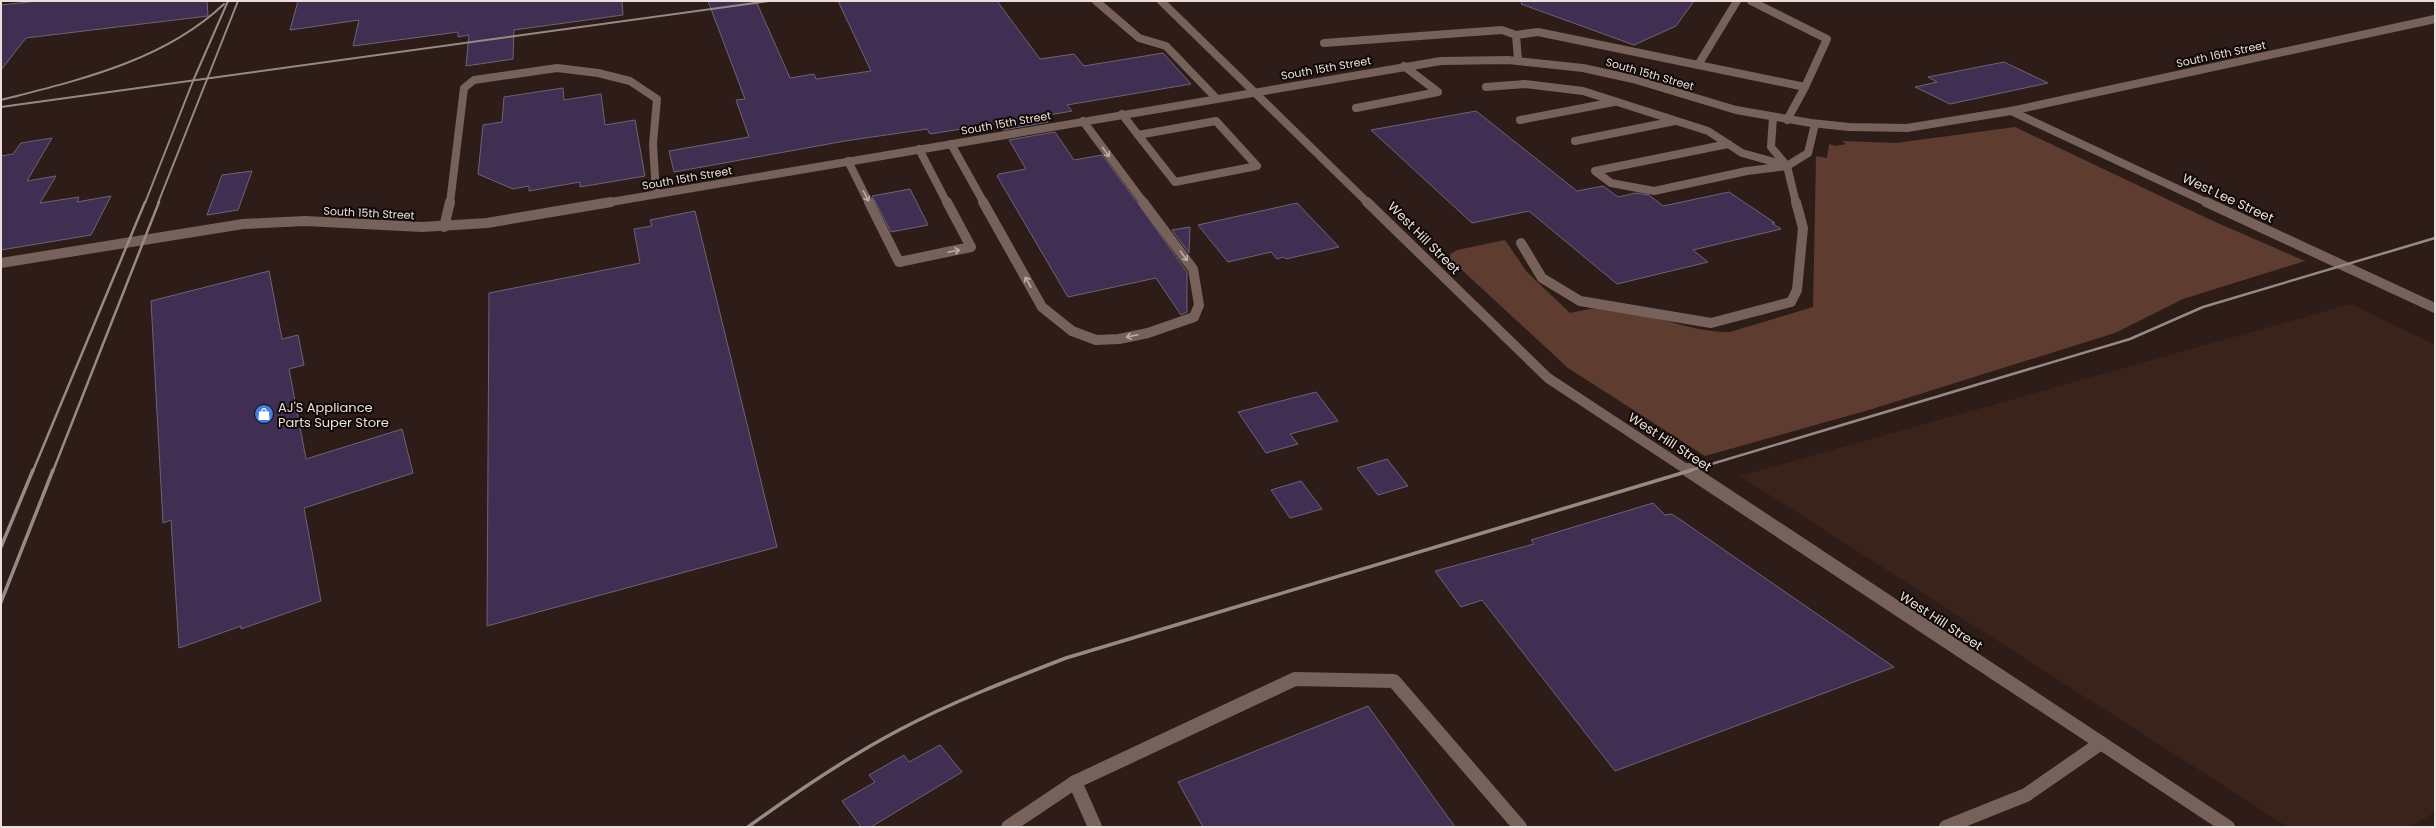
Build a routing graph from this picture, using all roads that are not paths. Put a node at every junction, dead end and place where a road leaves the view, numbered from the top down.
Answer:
1 (1096, 1) edge
2 (1161, 1) edge
3 (1738, 1) edge
4 (1751, 1) edge
5 (2435, 19) edge
6 (1516, 35) junction
7 (1324, 43) dead end
8 (1518, 60) junction
9 (1698, 65) junction
10 (1404, 66) junction
11 (1486, 87) dead end
12 (1805, 87) junction
13 (1254, 91) junction
14 (1216, 98) junction
15 (1617, 102) junction
16 (1356, 108) dead end
17 (2011, 111) junction
18 (1122, 114) junction
19 (1773, 117) junction
20 (1520, 120) dead end
21 (1787, 120) junction
22 (1083, 121) junction
23 (1675, 121) junction
24 (1815, 124) junction
25 (1137, 135) junction
26 (1575, 141) dead end
27 (951, 144) junction
28 (1728, 144) junction
29 (919, 149) junction
30 (848, 162) junction
31 (1787, 166) junction
32 (656, 194) junction
33 (444, 226) junction
34 (1521, 243) dead end
35 (1, 263) edge
36 (2435, 308) edge
37 (2101, 743) junction
38 (1075, 782) junction
39 (1008, 827) edge
40 (1095, 827) edge
41 (1520, 827) edge
42 (1946, 827) edge
43 (2228, 827) edge

1 - 14 street
2 - 13 street, West Hill Street
3 - 9 street
4 - 12 street
5 - 17 street, South 16th Street
6 - 7 street
6 - 8 street
6 - 9 street
8 - 10 street, South 15th Street
8 - 19 street, South 15th Street
9 - 12 street
10 - 13 street, South 15th Street
10 - 16 street
11 - 15 street
12 - 21 street
13 - 14 street, South 15th Street
13 - 37 street, West Hill Street
14 - 18 street, South 15th Street
15 - 20 street
15 - 23 street
17 - 24 street, South 15th Street
17 - 36 street, West Lee Street
18 - 22 street, South 15th Street
18 - 25 street
19 - 21 street, South 15th Street
19 - 31 street
21 - 24 street, South 15th Street
22 - 27 street, South 15th Street
22 -> 27 street
23 - 26 street
23 - 28 street
24 - 31 street
25 - 25 street
27 - 29 street, South 15th Street
28 - 31 street
28 - 31 street
29 - 30 street, South 15th Street
30 -> 29 street
30 - 32 street, South 15th Street
31 - 34 street
32 - 33 street, South 15th Street
32 - 33 street
33 - 35 street, South 15th Street
37 - 42 street
37 - 43 street, West Hill Street
38 - 39 street
38 - 40 street
38 - 41 street

